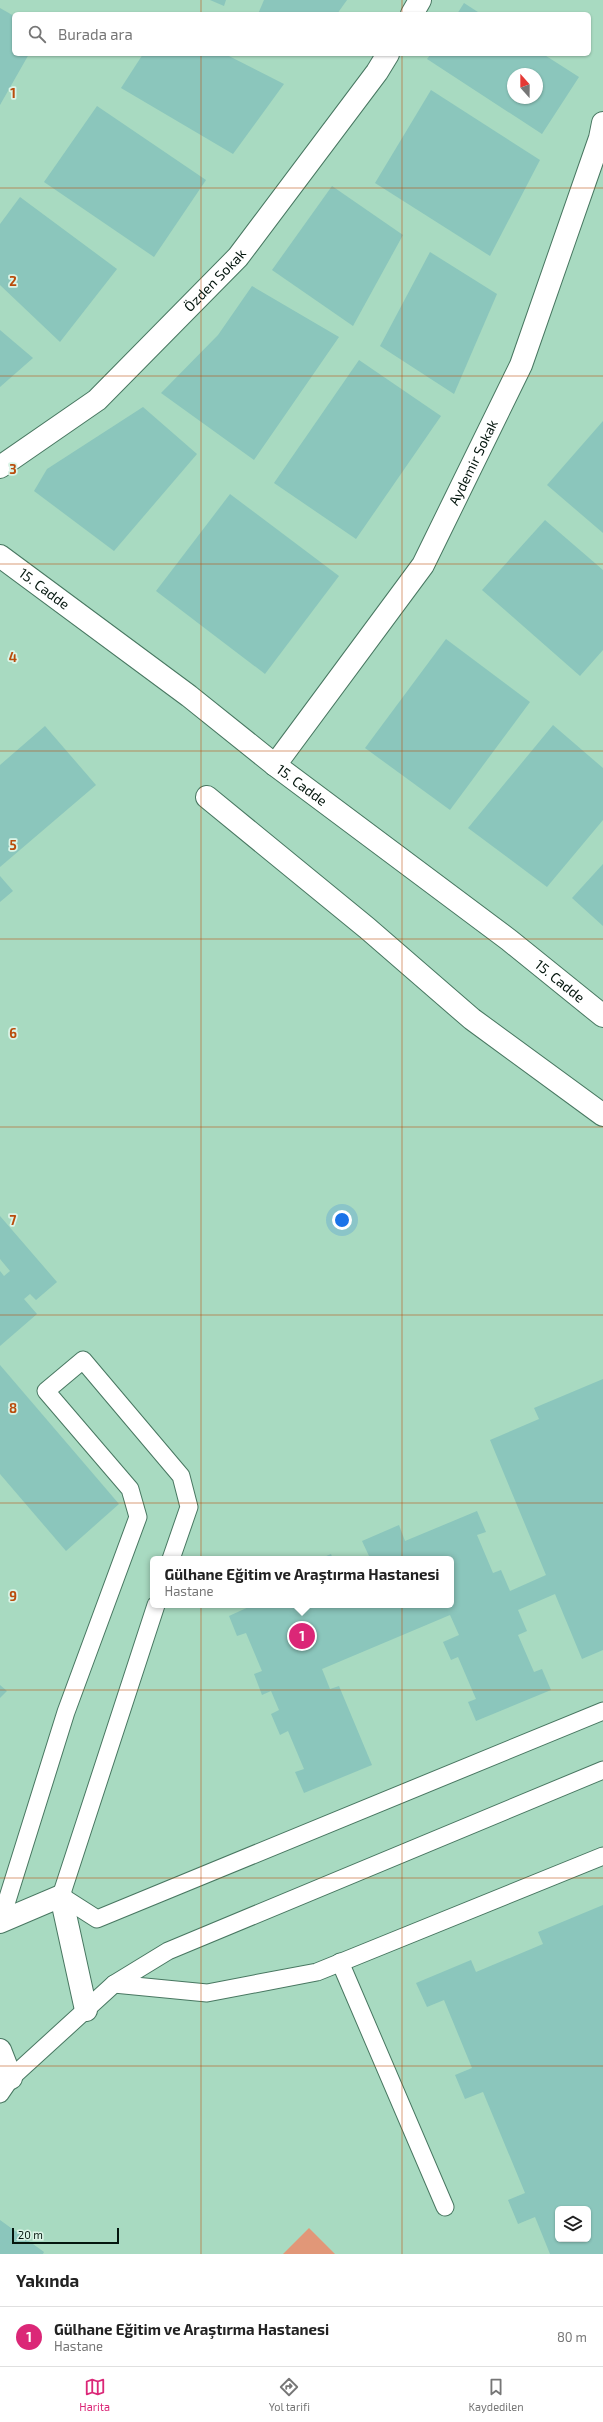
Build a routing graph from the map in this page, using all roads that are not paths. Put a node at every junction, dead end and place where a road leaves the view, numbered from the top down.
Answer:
1 (420, 0) edge
2 (413, 12) edge
3 (387, 56) edge
4 (603, 123) edge
5 (0, 467) edge
6 (0, 556) edge
7 (275, 765) junction
8 (207, 797) dead end
9 (603, 1016) edge
10 (603, 1116) edge
11 (172, 1556) edge
12 (155, 1608) edge
13 (603, 1711) edge
14 (603, 1770) edge
15 (603, 1856) edge
16 (61, 1896) junction
17 (0, 1923) edge
18 (340, 1962) junction
19 (114, 1984) junction
20 (86, 2010) junction
21 (0, 2050) edge
22 (6, 2086) edge
23 (445, 2208) dead end

1 - 2 street
3 - 5 street, Özden Sokak
4 - 7 street, Aydemir Sokak
6 - 7 street, 15. Cadde
7 - 9 street, 15. Cadde
8 - 10 street
11 - 17 lane
12 - 16 lane
13 - 16 lane
14 - 19 lane
15 - 18 lane
16 - 17 street
16 - 20 street
18 - 19 lane
18 - 23 lane
19 - 20 lane
20 - 22 lane
21 - 22 street

